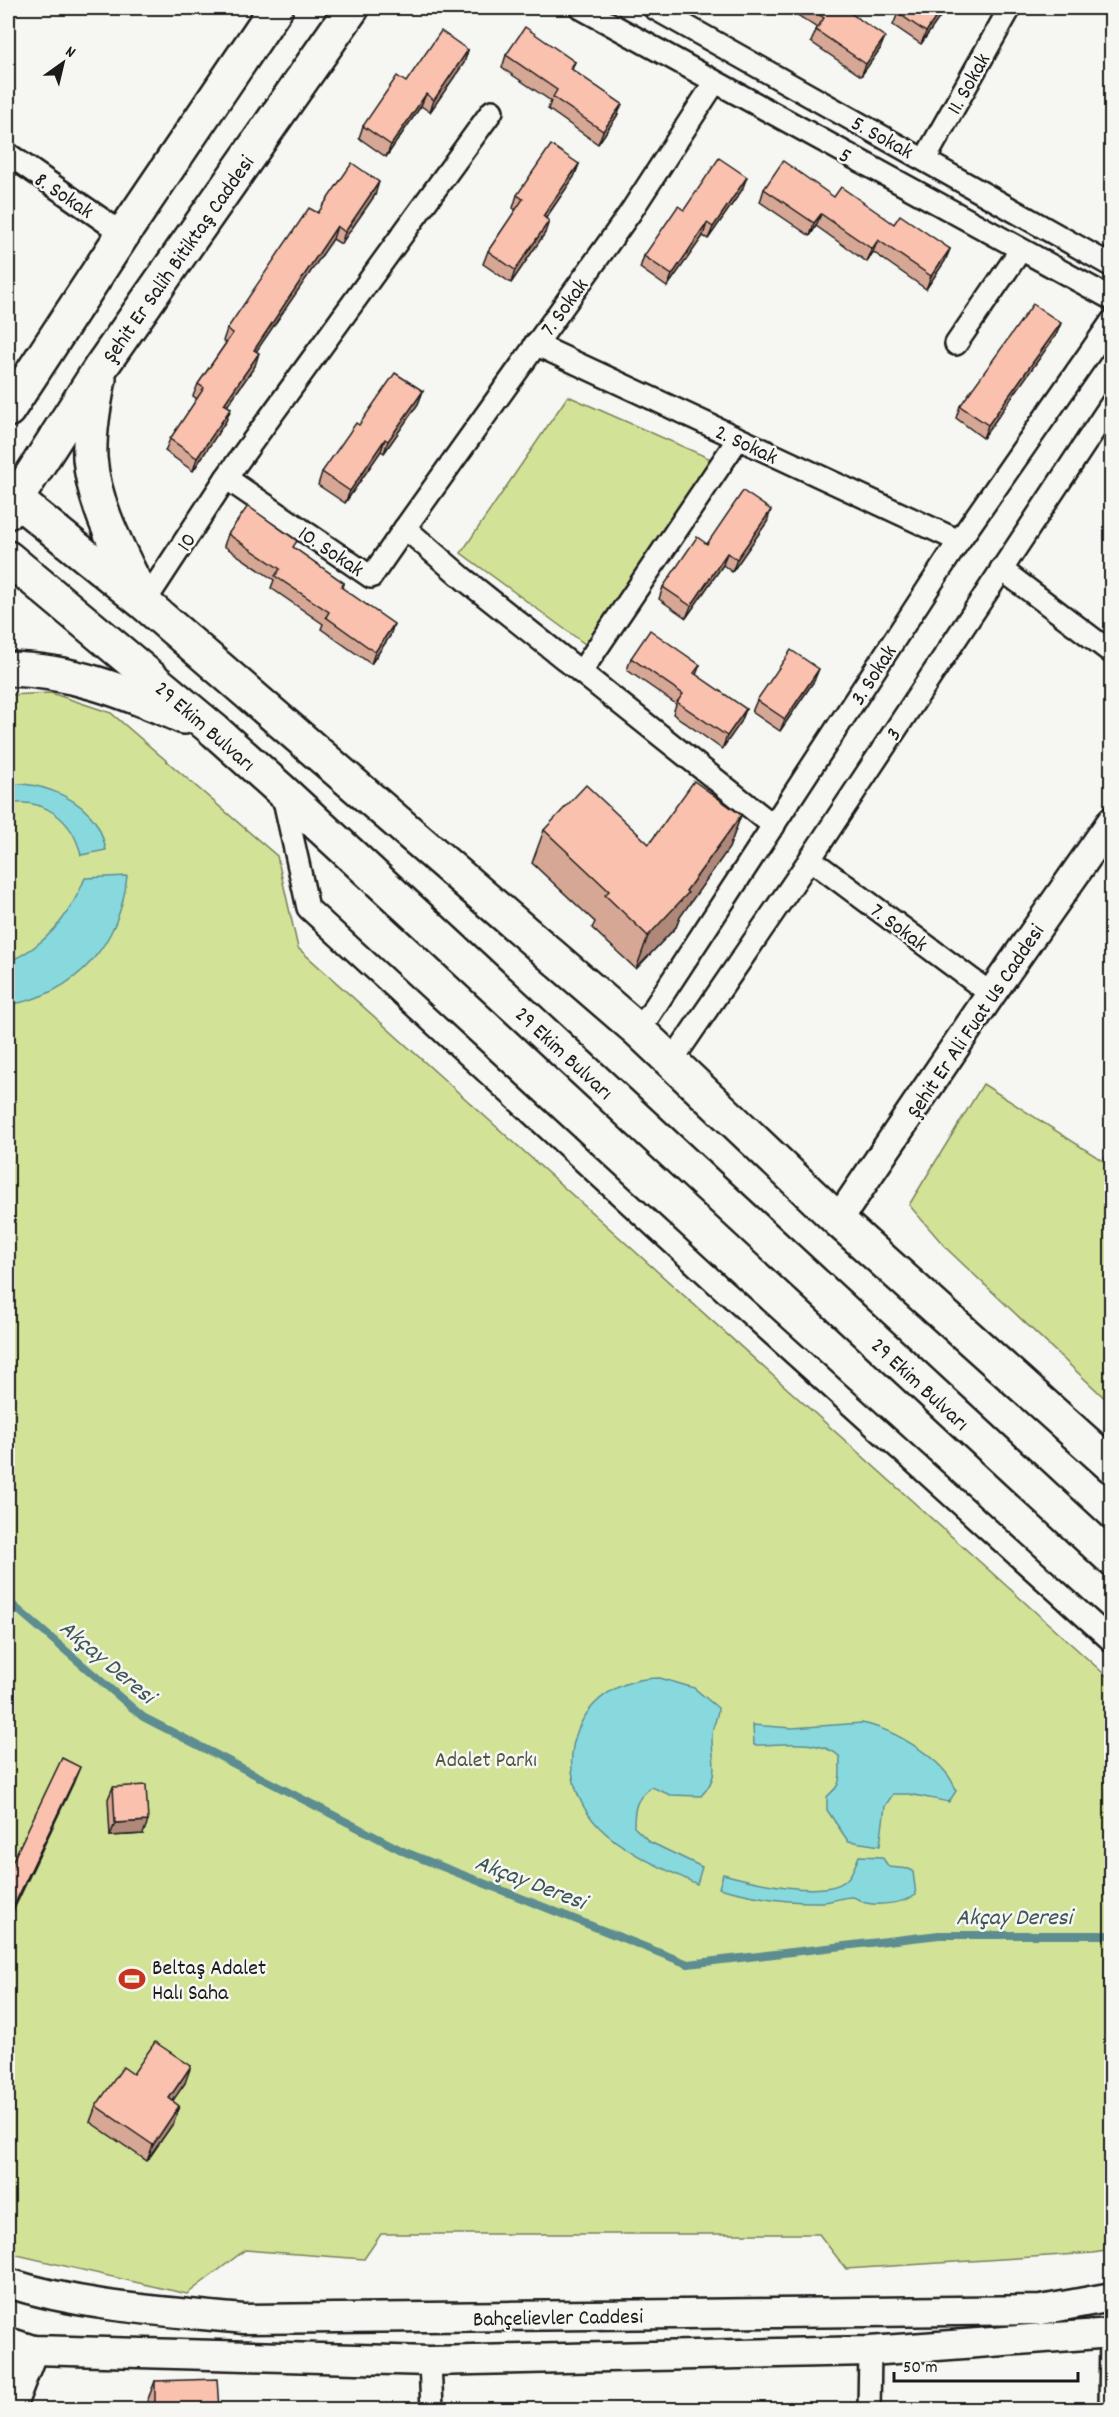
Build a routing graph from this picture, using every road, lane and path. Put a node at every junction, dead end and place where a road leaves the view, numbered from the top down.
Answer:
1 (276, 8) edge
2 (352, 8) edge
3 (581, 8) edge
4 (654, 8) edge
5 (1010, 8) edge
6 (715, 82) junction
7 (492, 111) dead end
8 (8, 154) edge
9 (924, 159) junction
10 (123, 234) junction
11 (1020, 251) junction
12 (1112, 266) edge
13 (1112, 299) edge
14 (1112, 321) edge
15 (54, 338) junction
16 (535, 344) junction
17 (956, 344) dead end
18 (101, 367) junction
19 (8, 370) edge
20 (1112, 403) edge
21 (8, 410) edge
22 (738, 439) junction
23 (226, 478) junction
24 (10, 501) edge
25 (405, 528) junction
26 (959, 541) junction
27 (8, 558) edge
28 (1001, 569) junction
29 (144, 603) junction
30 (1112, 653) edge
31 (8, 669) edge
32 (581, 672) junction
33 (215, 731) junction
34 (282, 790) junction
35 (1112, 821) edge
36 (774, 826) junction
37 (810, 859) junction
38 (991, 994) junction
39 (639, 1031) junction
40 (671, 1062) junction
41 (838, 1220) junction
42 (1112, 1466) edge
43 (1112, 1559) edge
44 (1112, 1641) edge
45 (8, 2283) edge
46 (1112, 2297) edge
47 (1111, 2333) edge
48 (20, 2346) edge
49 (870, 2351) junction
50 (430, 2361) junction
51 (12, 2409) edge
52 (432, 2409) edge
53 (869, 2409) edge
54 (1110, 2409) edge

1 - 10 main road
2 - 18 main road, Şehit Er Salih Bitiktaş Caddesi
3 - 6 street, 5
4 - 9 street, 5. Sokak
5 - 9 street, 11. Sokak
6 - 11 street, 5
6 - 16 street, 7. Sokak
7 - 23 street
8 - 10 street, 8. Sokak
9 - 12 street, 5. Sokak
10 - 15 main road
11 - 13 street, 5
11 - 17 street
14 - 26 street, 3. Sokak
15 - 19 main road
15 - 21 main road
16 - 22 street, 2. Sokak
16 - 25 street, 7. Sokak
18 - 24 main road, Şehit Er Salih Bitiktaş Caddesi
18 - 29 main road
20 - 28 street, 3
22 - 26 street, 2. Sokak
22 - 32 street
23 - 25 street, 10. Sokak
23 - 29 street, 10
24 - 29 main road
25 - 32 street
26 - 36 street, 3. Sokak
27 - 33 main road, 29 Ekim Bulvarı
28 - 30 street
28 - 37 street, 3
29 - 39 main road
31 - 33 main road
32 - 36 street
33 - 34 main road, 29 Ekim Bulvarı
34 - 43 main road, 29 Ekim Bulvarı
34 - 44 street
35 - 38 street, Şehit Er Ali Fuat Us Caddesi
36 - 39 street, 3. Sokak
37 - 38 street, 7. Sokak
37 - 40 street, 3
38 - 41 street, Şehit Er Ali Fuat Us Caddesi
39 - 40 main road
40 - 41 main road
41 - 42 main road
45 - 46 street, Bahçelievler Caddesi
47 - 49 street, Bahçelievler Caddesi
47 - 54 street
48 - 50 street, Bahçelievler Caddesi
48 - 51 street
49 - 50 street, Bahçelievler Caddesi
49 - 53 street
50 - 52 street

